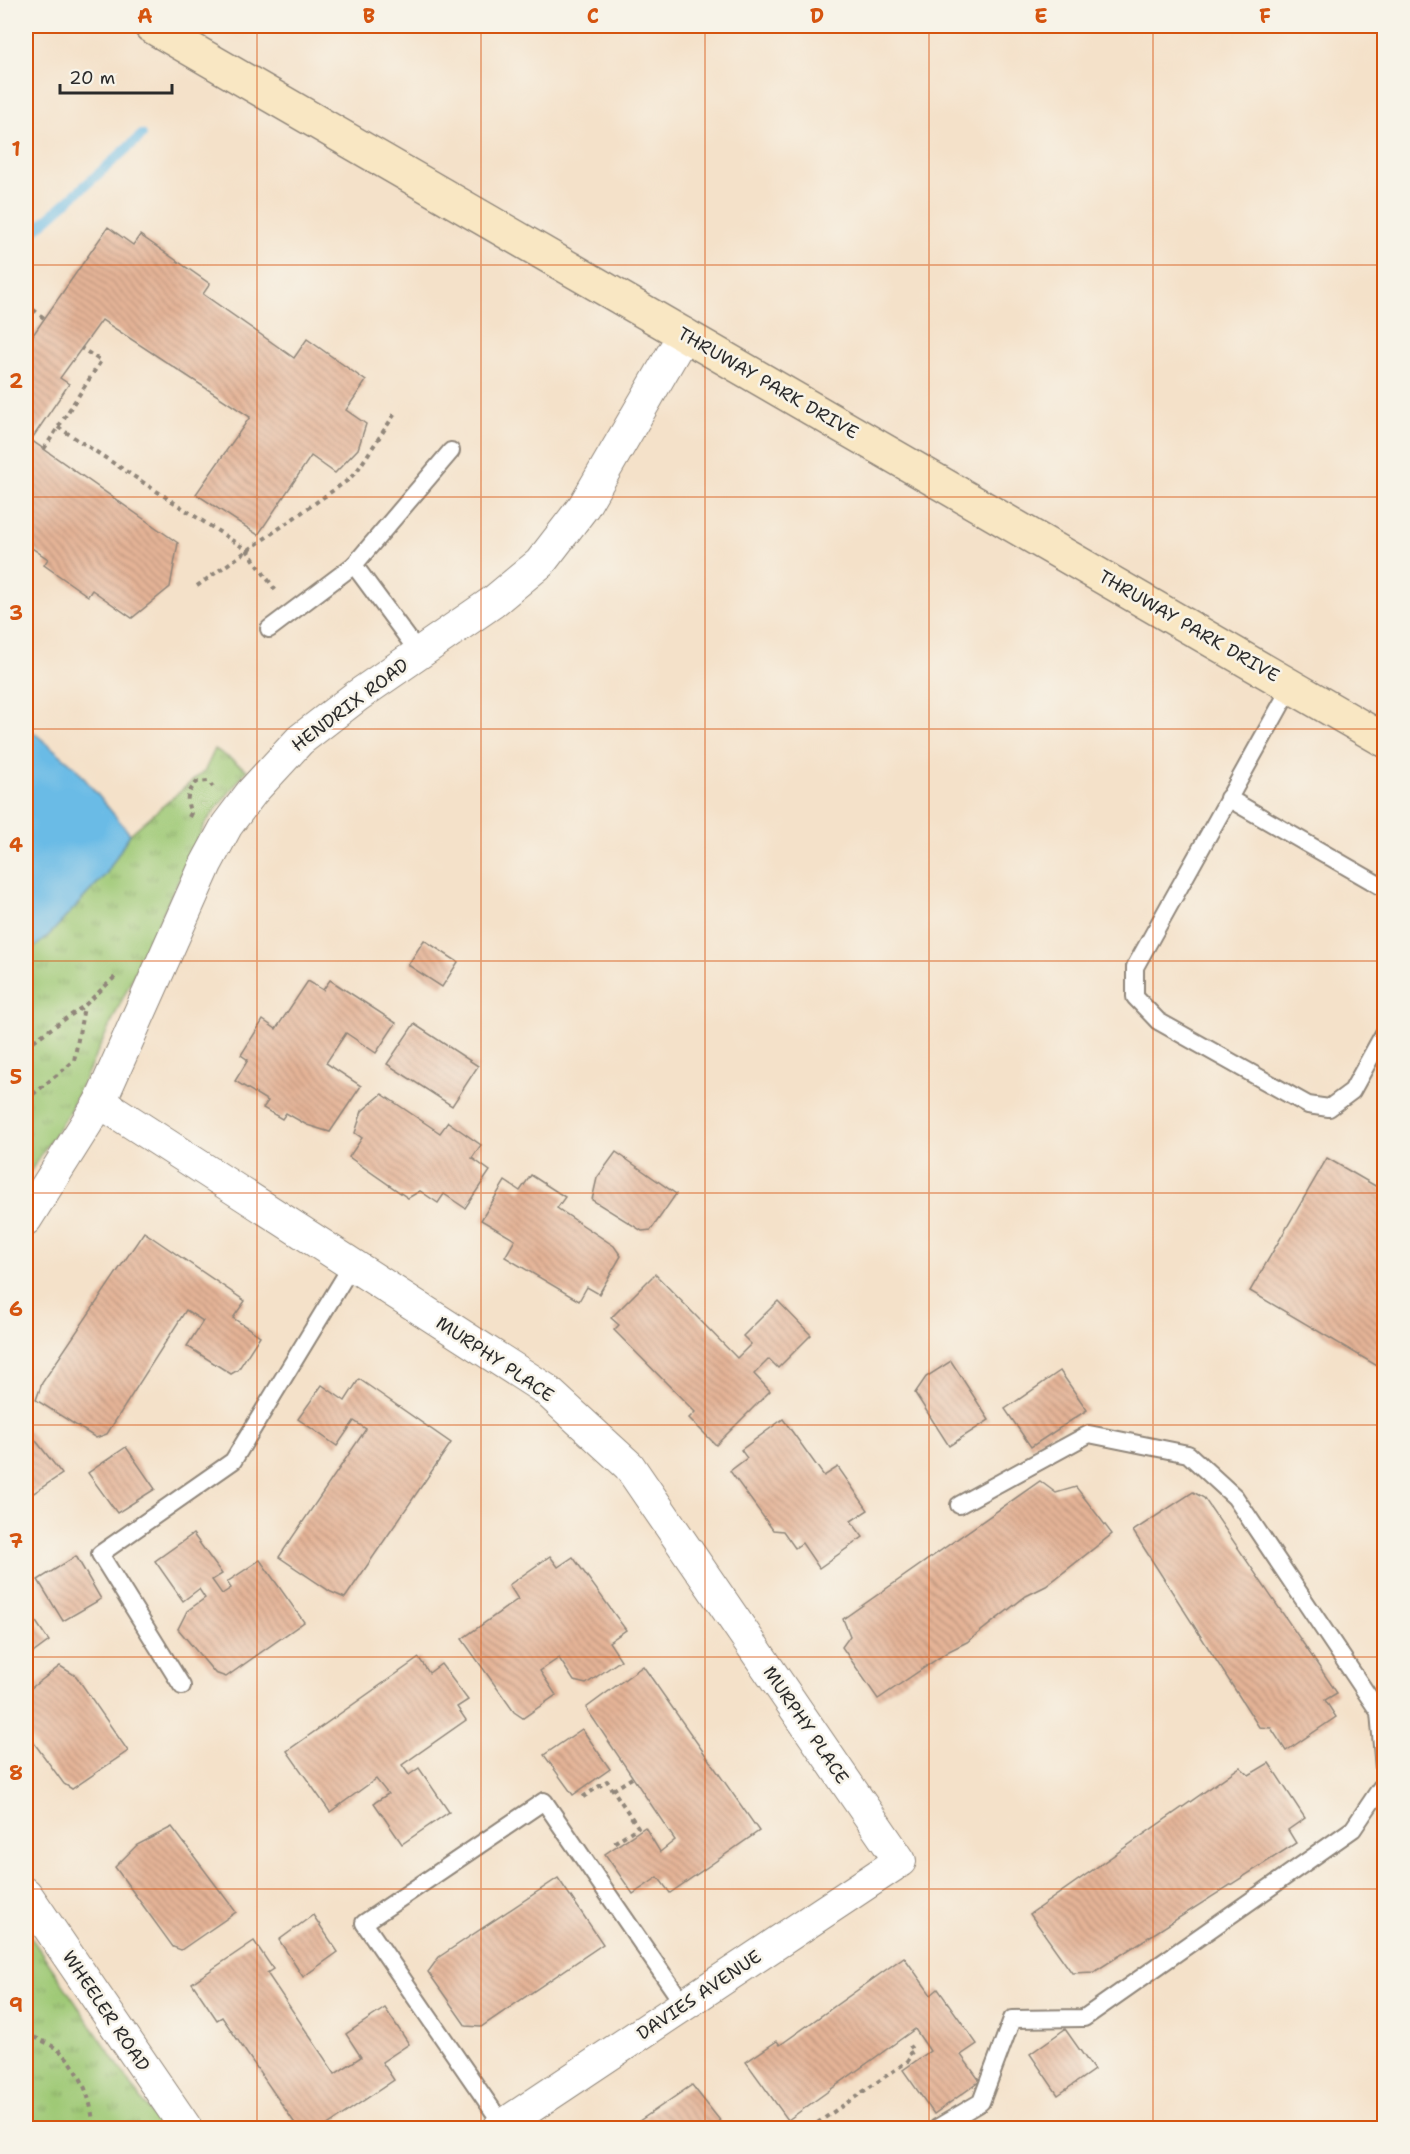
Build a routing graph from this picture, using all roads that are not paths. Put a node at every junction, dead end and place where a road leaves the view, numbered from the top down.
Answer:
1 (151, 26) edge
2 (684, 334) junction
3 (451, 451) dead end
4 (354, 565) junction
5 (269, 629) dead end
6 (419, 653) junction
7 (1292, 685) junction
8 (1384, 740) edge
9 (1228, 798) junction
10 (1384, 888) edge
11 (1384, 1033) edge
12 (100, 1102) junction
13 (26, 1219) edge
14 (352, 1265) junction
15 (959, 1504) dead end
16 (182, 1686) dead end
17 (1384, 1769) edge
18 (1384, 1783) edge
19 (900, 1861) joint
20 (26, 1893) edge
21 (684, 2005) junction
22 (186, 2128) edge
23 (502, 2128) edge
24 (937, 2128) edge

1 - 2 main road, THRUWAY PARK DRIVE
2 - 6 street, HENDRIX ROAD
2 - 7 main road, THRUWAY PARK DRIVE
3 - 4 lane
4 - 5 lane
4 - 6 lane
6 - 12 street, HENDRIX ROAD
7 - 8 main road, THRUWAY PARK DRIVE
7 - 9 lane
9 - 10 lane
9 - 11 lane
12 - 13 street, HENDRIX ROAD
12 - 14 street, MURPHY PLACE
14 - 16 lane
14 - 19 street, MURPHY PLACE
15 - 17 lane
18 - 24 lane
19 - 21 street, DAVIES AVENUE
20 - 22 street, WHEELER ROAD
21 - 23 street, DAVIES AVENUE
21 - 23 lane

